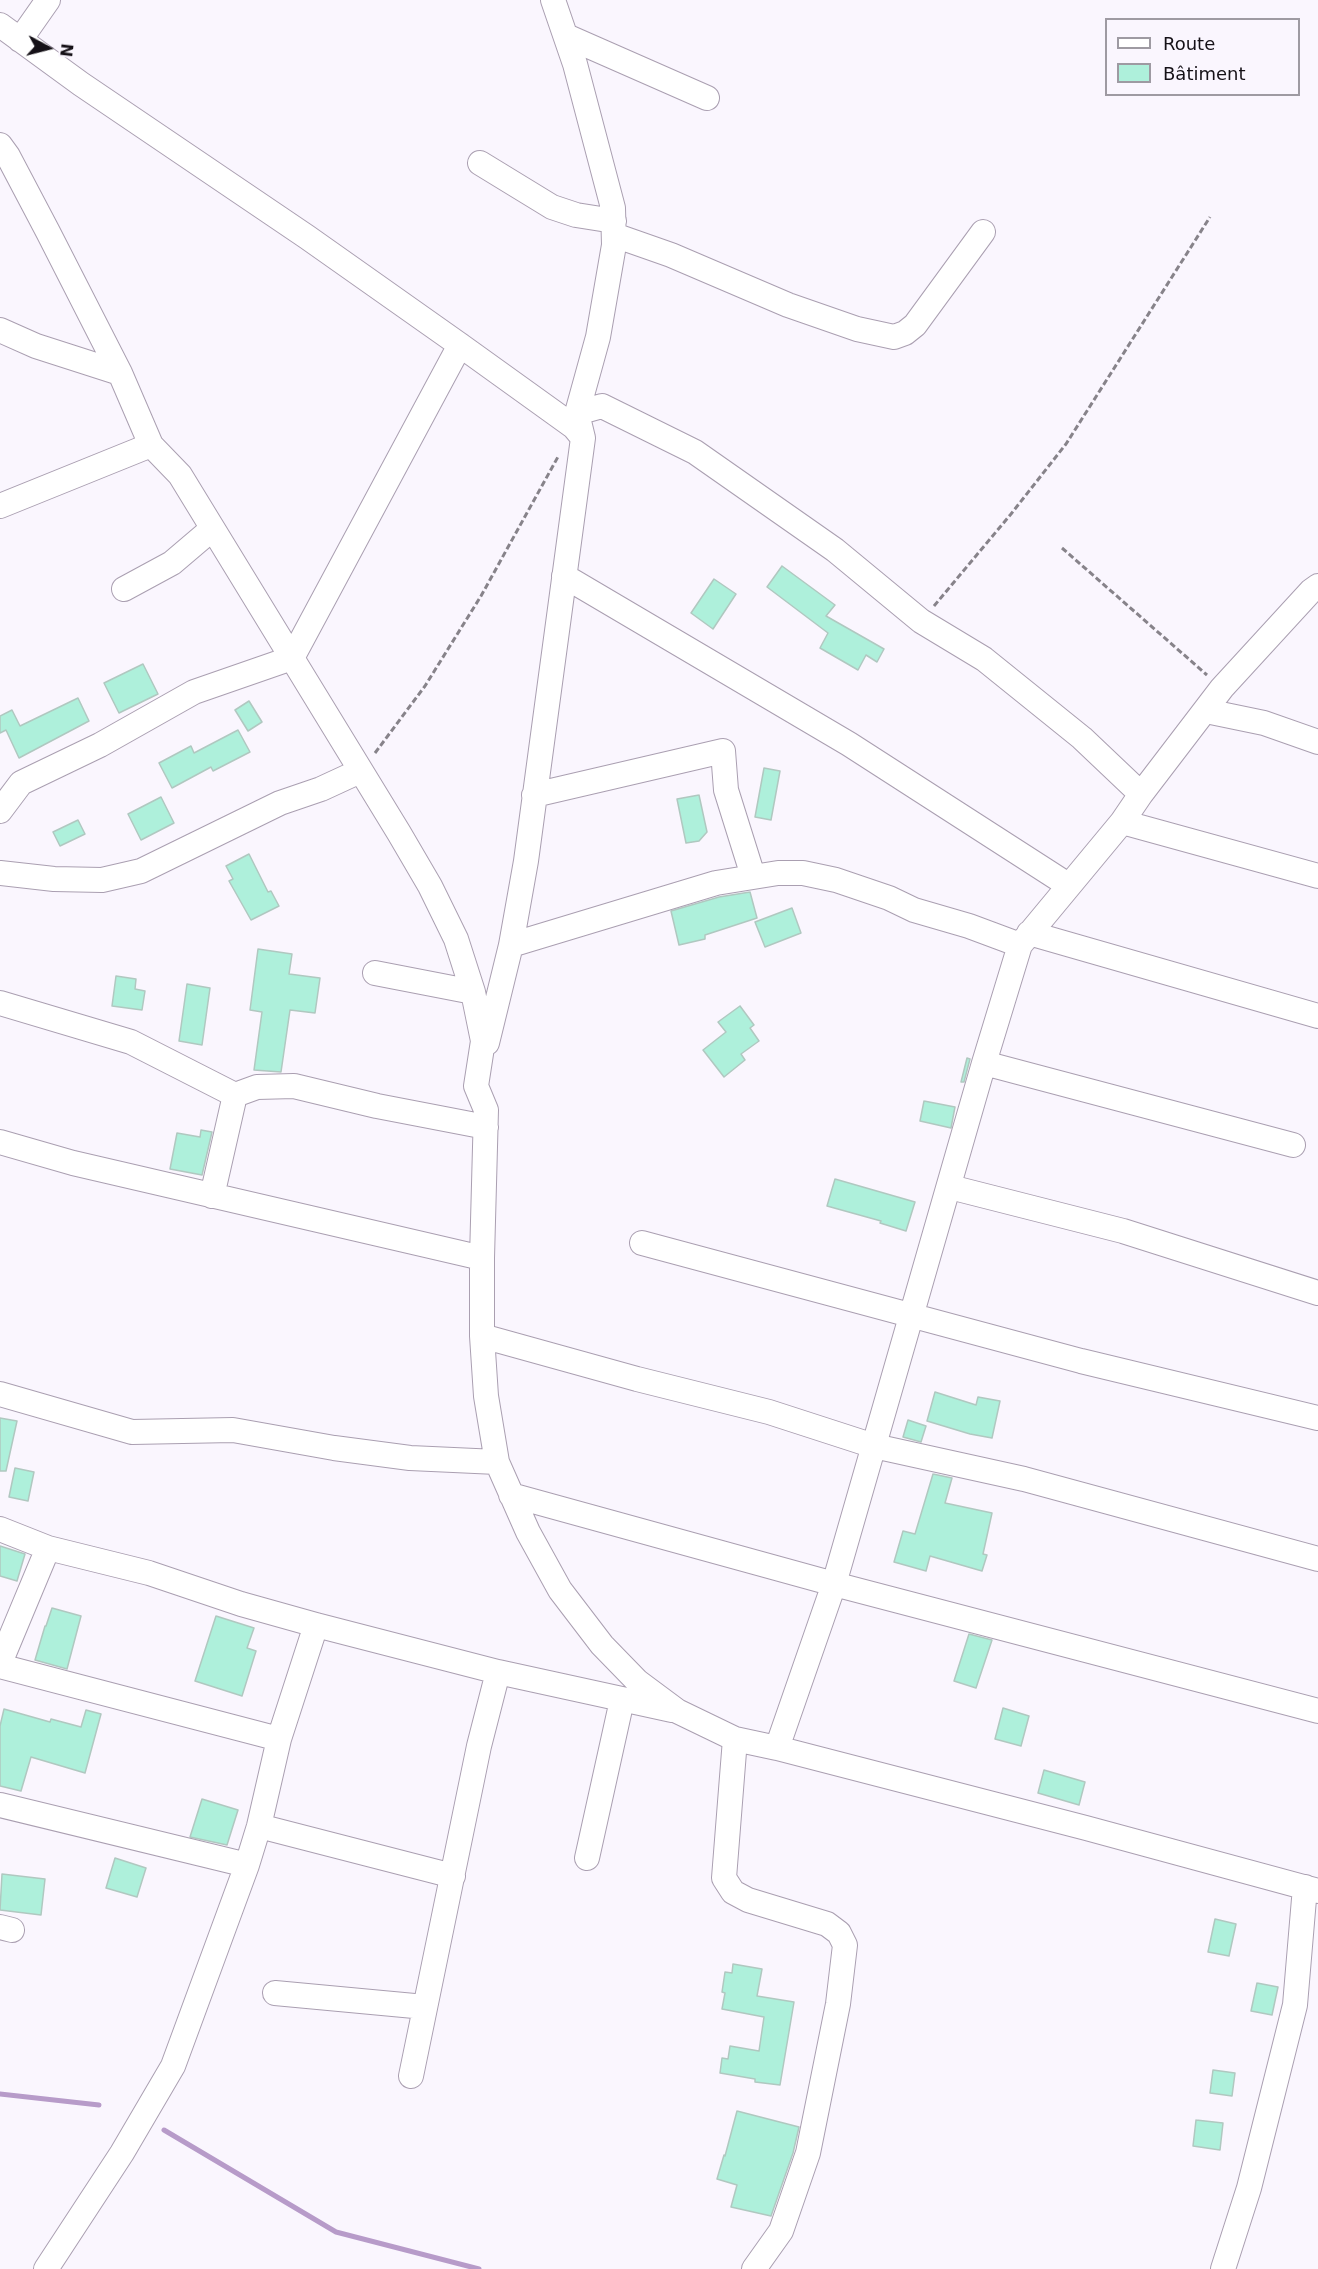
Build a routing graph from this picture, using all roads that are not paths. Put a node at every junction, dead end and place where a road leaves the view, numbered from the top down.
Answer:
1 (48, 0) edge
2 (553, 0) edge
3 (0, 25) edge
4 (566, 36) junction
5 (20, 40) junction
6 (707, 98) dead end
7 (0, 145) edge
8 (480, 163) dead end
9 (614, 228) junction
10 (983, 232) dead end
11 (0, 330) edge
12 (460, 345) junction
13 (120, 373) junction
14 (578, 426) junction
15 (151, 444) junction
16 (0, 506) edge
17 (212, 529) junction
18 (564, 576) junction
19 (1318, 586) edge
20 (124, 589) dead end
21 (292, 658) junction
22 (1206, 711) junction
23 (1318, 742) edge
24 (360, 771) junction
25 (1141, 794) junction
26 (534, 795) junction
27 (0, 811) edge
28 (1122, 822) junction
29 (0, 873) edge
30 (753, 876) junction
31 (1318, 876) edge
32 (1068, 885) junction
33 (1024, 939) junction
34 (511, 945) junction
35 (375, 973) dead end
36 (473, 992) junction
37 (0, 1003) edge
38 (1318, 1016) edge
39 (984, 1063) junction
40 (476, 1086) junction
41 (235, 1095) junction
42 (486, 1126) junction
43 (0, 1142) edge
44 (1293, 1145) dead end
45 (950, 1187) junction
46 (212, 1196) junction
47 (642, 1243) dead end
48 (482, 1258) junction
49 (1318, 1293) edge
50 (913, 1316) junction
51 (482, 1336) junction
52 (0, 1394) edge
53 (1318, 1419) edge
54 (874, 1446) junction
55 (497, 1462) junction
56 (512, 1495) junction
57 (0, 1529) edge
58 (48, 1548) junction
59 (1318, 1559) edge
60 (834, 1584) junction
61 (316, 1625) junction
62 (0, 1664) edge
63 (498, 1672) junction
64 (622, 1700) junction
65 (677, 1711) junction
66 (1318, 1711) edge
67 (279, 1739) junction
68 (735, 1739) junction
69 (777, 1748) junction
70 (0, 1805) edge
71 (259, 1826) junction
72 (587, 1858) dead end
73 (247, 1865) junction
74 (453, 1876) junction
75 (1312, 1889) edge
76 (275, 1993) dead end
77 (425, 2007) junction
78 (411, 2076) dead end
79 (46, 2269) edge
80 (754, 2269) edge
81 (1223, 2269) edge

1 - 5 street
2 - 4 street
3 - 5 street
4 - 6 street
4 - 9 street
5 - 12 street
7 - 13 street
8 - 9 street
9 - 10 street
9 - 14 street
11 - 13 street
12 - 14 street
12 - 21 street
13 - 15 street
14 - 18 street
14 - 25 street
15 - 16 street
15 - 17 street
17 - 20 street
17 - 21 street
18 - 26 street
18 - 32 street
19 - 22 street
21 - 24 street
21 - 27 street
22 - 23 street
22 - 25 street
24 - 29 street
24 - 36 street
25 - 28 street
26 - 30 street
26 - 34 street
28 - 31 street
28 - 32 street
30 - 33 street
30 - 34 street
32 - 33 street
33 - 38 street
33 - 39 street
34 - 40 street
35 - 36 street
36 - 40 street
37 - 41 street
39 - 44 street
39 - 45 street
40 - 42 street
41 - 42 street
41 - 46 street
42 - 48 street
43 - 46 street
45 - 49 street
45 - 50 street
46 - 48 street
47 - 50 street
48 - 51 street
50 - 53 street
50 - 54 street
51 - 54 street
51 - 55 street
52 - 55 street
54 - 59 street
54 - 60 street
55 - 56 street
56 - 60 street
56 - 65 street
57 - 58 street
58 - 61 street
58 - 62 street
60 - 66 street
60 - 69 street
61 - 63 street
61 - 67 street
62 - 67 street
63 - 64 street
63 - 74 street
64 - 65 street
64 - 72 street
65 - 68 street
67 - 71 street
68 - 69 street
68 - 80 street
69 - 75 street
70 - 73 street
71 - 73 street
71 - 74 street
73 - 79 street
74 - 77 street
75 - 81 street
76 - 77 street
77 - 78 street

